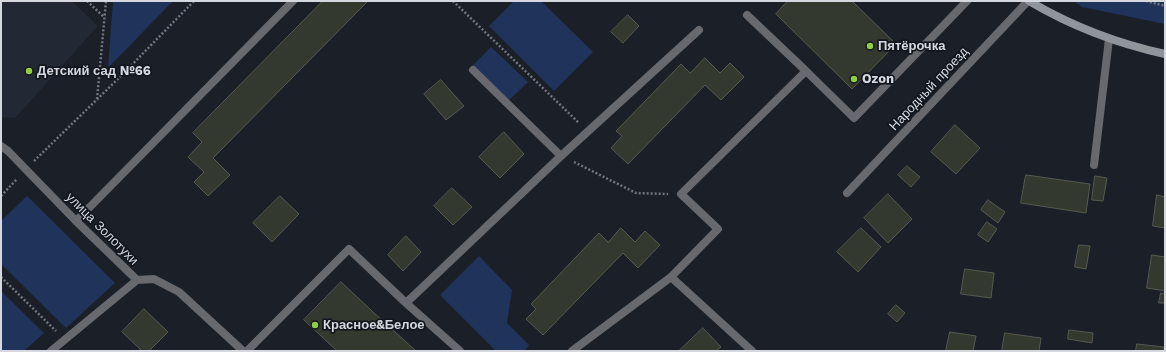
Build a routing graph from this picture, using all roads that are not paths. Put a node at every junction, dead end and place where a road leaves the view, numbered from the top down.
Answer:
1 (293, 1) edge
2 (967, 1) edge
3 (1029, 1) edge
4 (748, 15) dead end
5 (699, 30) dead end
6 (1109, 39) junction
7 (1165, 54) edge
8 (473, 70) dead end
9 (806, 71) junction
10 (4, 148) edge
11 (561, 156) junction
12 (1094, 165) dead end
13 (847, 193) dead end
14 (76, 221) junction
15 (671, 277) junction
16 (137, 280) junction
17 (406, 303) junction
18 (51, 351) edge
19 (243, 351) edge
20 (247, 351) edge
21 (460, 351) edge
22 (572, 351) edge
23 (752, 351) edge

1 - 14 street
2 - 9 street
3 - 6 street
3 - 13 street, Народный проезд
4 - 9 street
5 - 11 street
6 - 7 street
6 - 12 street
8 - 11 street
9 - 15 street
10 - 14 street, улица Золотухи
11 - 17 street
14 - 16 street, улица Золотухи
15 - 22 street
15 - 23 street
16 - 18 street
16 - 19 street, улица Золотухи
17 - 20 street
17 - 21 street

